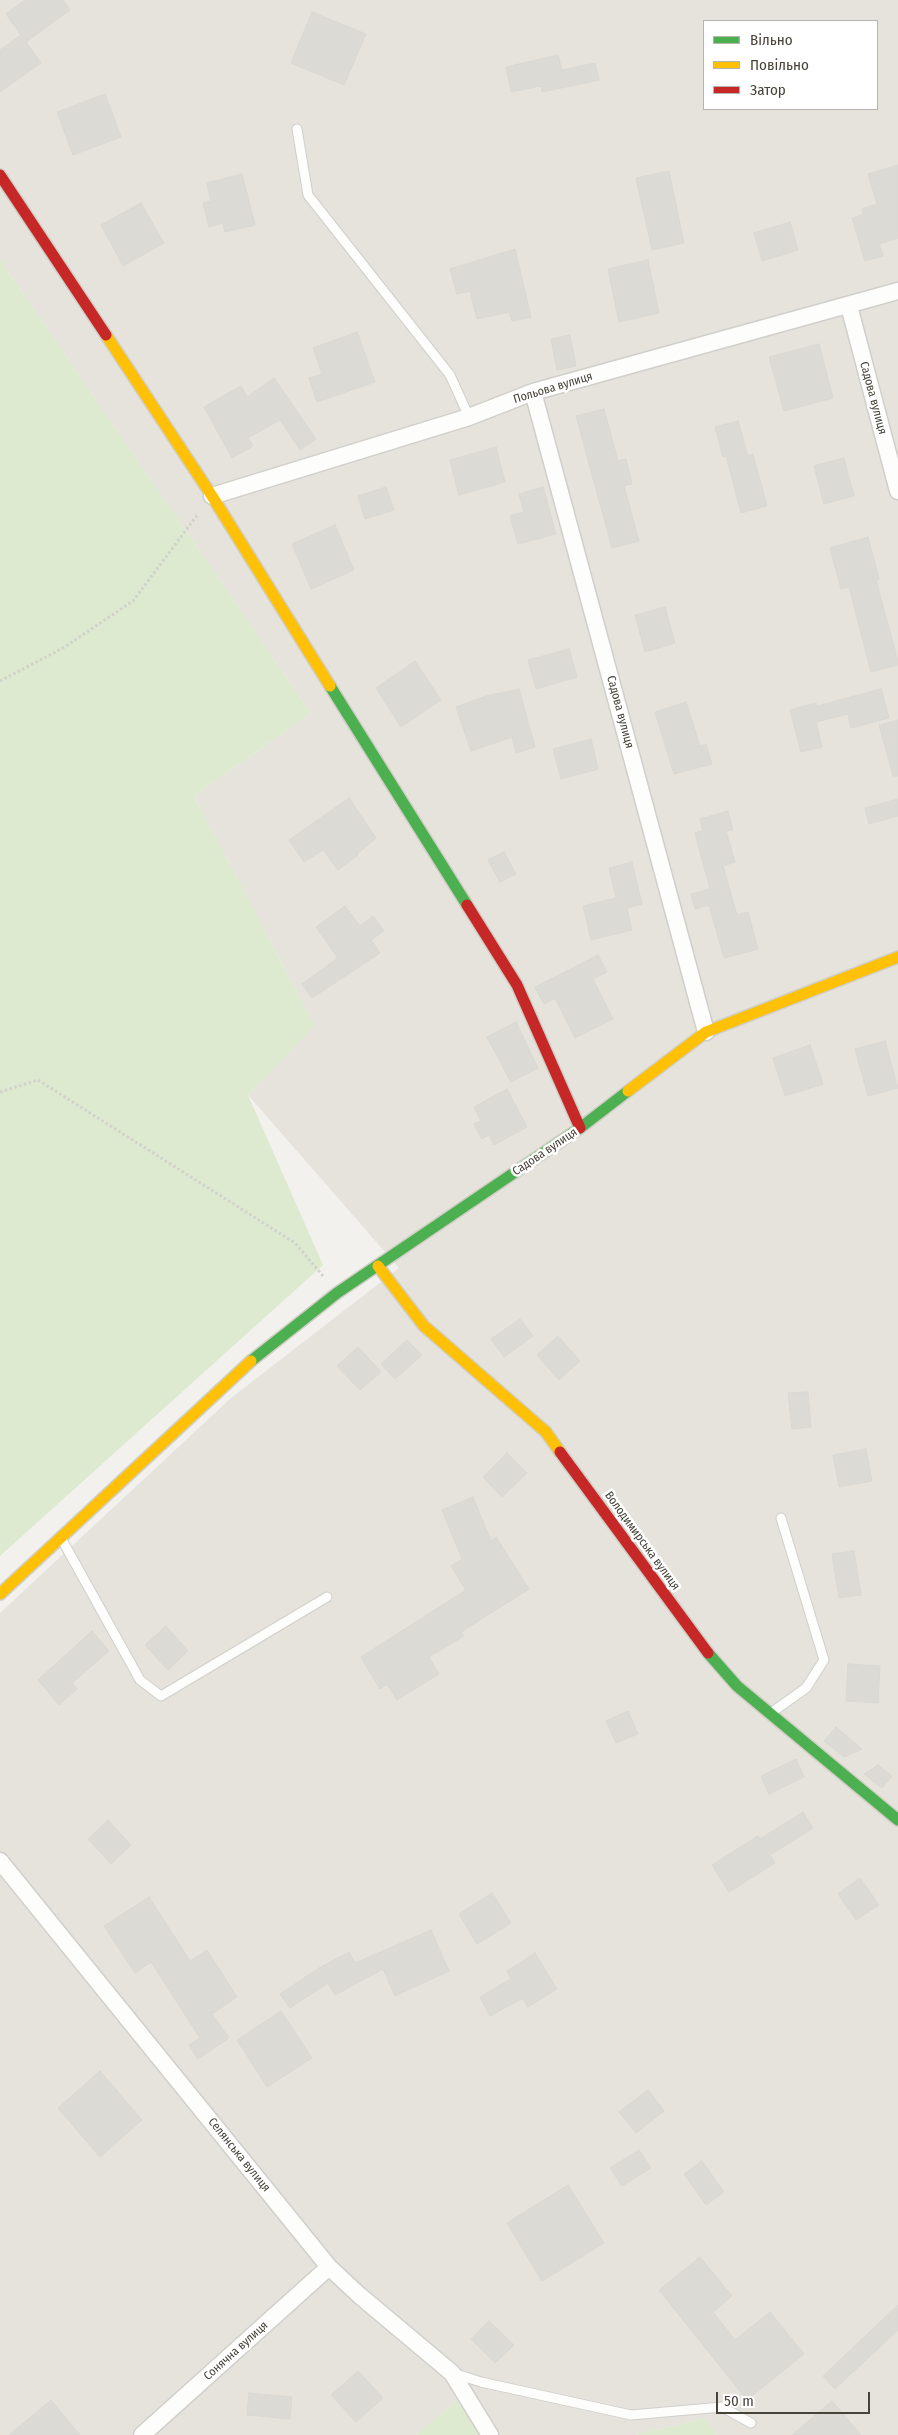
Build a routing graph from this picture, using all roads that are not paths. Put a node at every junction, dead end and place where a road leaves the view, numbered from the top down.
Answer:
1 (297, 129) dead end
2 (0, 175) edge
3 (898, 291) edge
4 (848, 306) junction
5 (533, 392) junction
6 (469, 417) junction
7 (898, 491) edge
8 (212, 496) junction
9 (898, 957) edge
10 (706, 1032) junction
11 (580, 1128) junction
12 (378, 1266) junction
13 (780, 1518) dead end
14 (61, 1538) junction
15 (0, 1594) edge
16 (327, 1597) dead end
17 (769, 1714) junction
18 (898, 1820) edge
19 (0, 1861) edge
20 (330, 2267) junction
21 (452, 2373) junction
22 (752, 2423) dead end
23 (142, 2435) edge
24 (490, 2435) edge

1 - 6 lane
2 - 8 street
3 - 4 street, Польова вулиця
4 - 5 street, Польова вулиця
4 - 7 street, Садова вулиця
5 - 6 street, Польова вулиця
5 - 10 street, Садова вулиця
6 - 8 street, Польова вулиця
8 - 11 street
9 - 10 street, Садова вулиця
10 - 11 street, Садова вулиця
11 - 12 street, Садова вулиця
12 - 14 street, Садова вулиця
12 - 17 street, Володимирська вулиця
13 - 17 lane
14 - 15 street, Садова вулиця
14 - 16 lane
17 - 18 street, Володимирська вулиця
19 - 20 street, Селянська вулиця
20 - 21 street, Селянська вулиця
20 - 23 street, Сонячна вулиця
21 - 22 lane
21 - 24 street, Селянська вулиця

